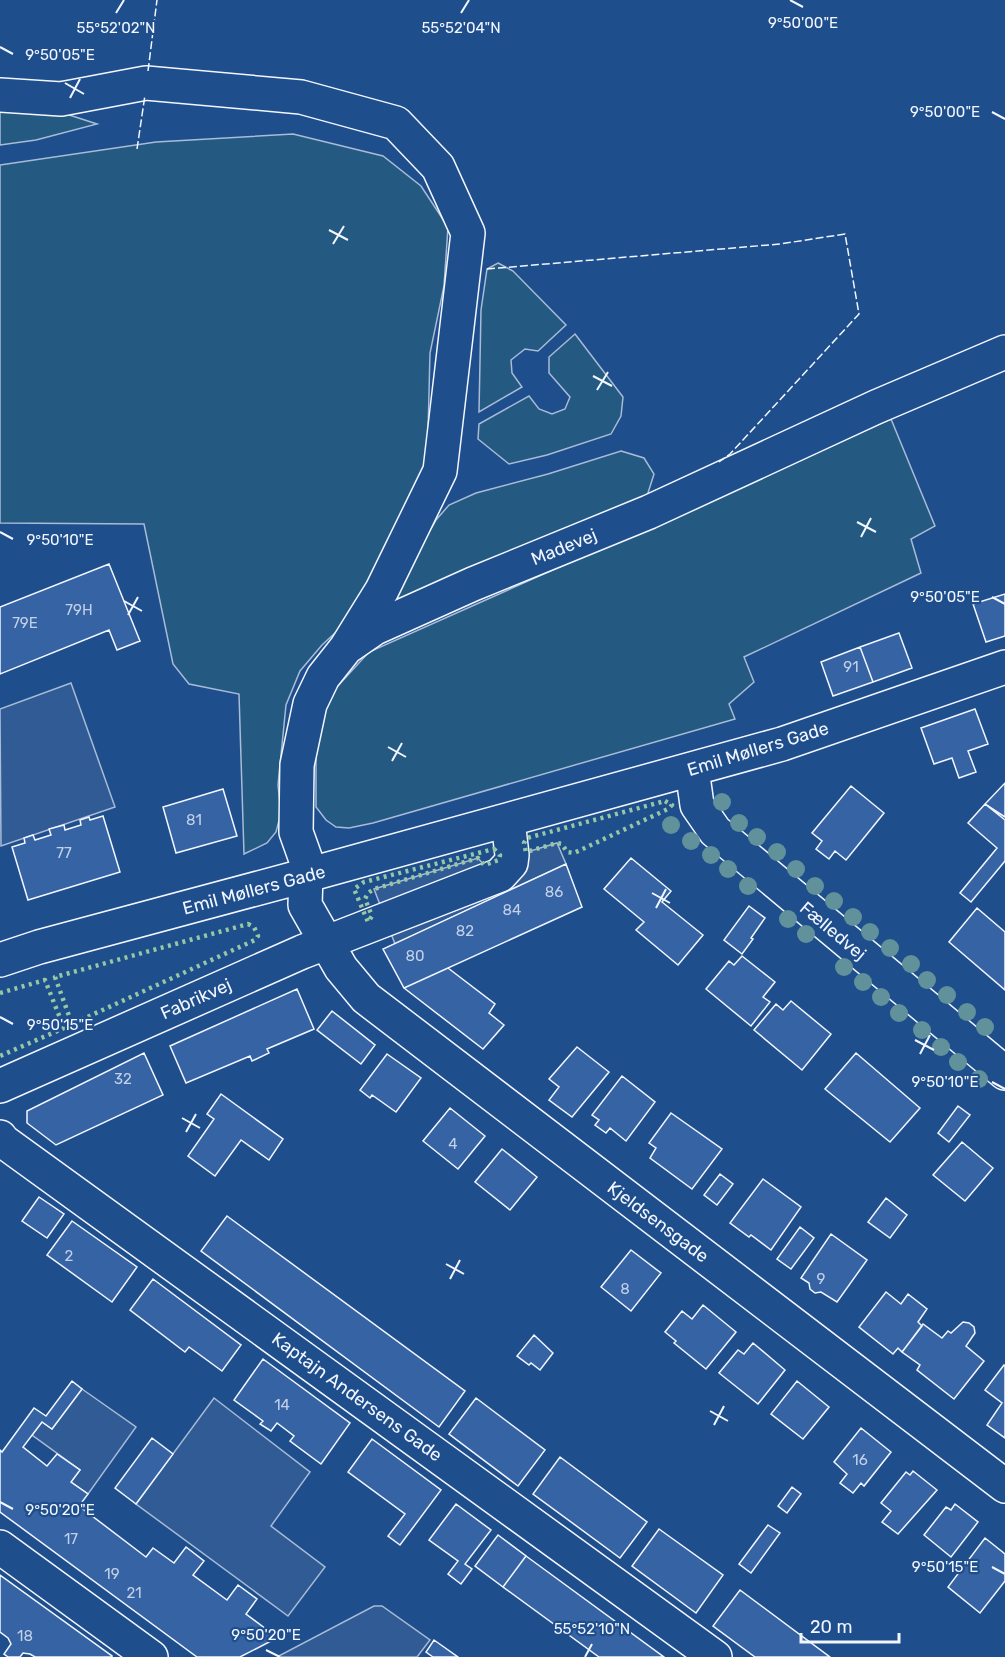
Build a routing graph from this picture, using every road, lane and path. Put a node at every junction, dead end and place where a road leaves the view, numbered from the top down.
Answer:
1 (0, 95) edge
2 (1005, 352) edge
3 (346, 648) junction
4 (1005, 666) edge
5 (692, 769) junction
6 (508, 820) junction
7 (309, 875) junction
8 (325, 943) junction
9 (0, 960) edge
10 (1005, 1073) edge
11 (0, 1086) edge
12 (0, 1137) edge
13 (1005, 1486) edge
14 (0, 1547) edge
15 (151, 1657) edge
16 (715, 1657) edge

1 - 3 street
2 - 3 street, Madevej
3 - 7 street, Madevej
4 - 5 street, Emil Møllers Gade
5 - 6 street, Emil Møllers Gade
5 - 10 street, Fælledvej
6 - 7 street, Emil Møllers Gade
6 - 8 street
7 - 8 street
7 - 9 street, Emil Møllers Gade
8 - 11 street, Fabrikvej
8 - 13 street, Kjeldsensgade
12 - 16 street, Kaptajn Andersens Gade
14 - 15 street

